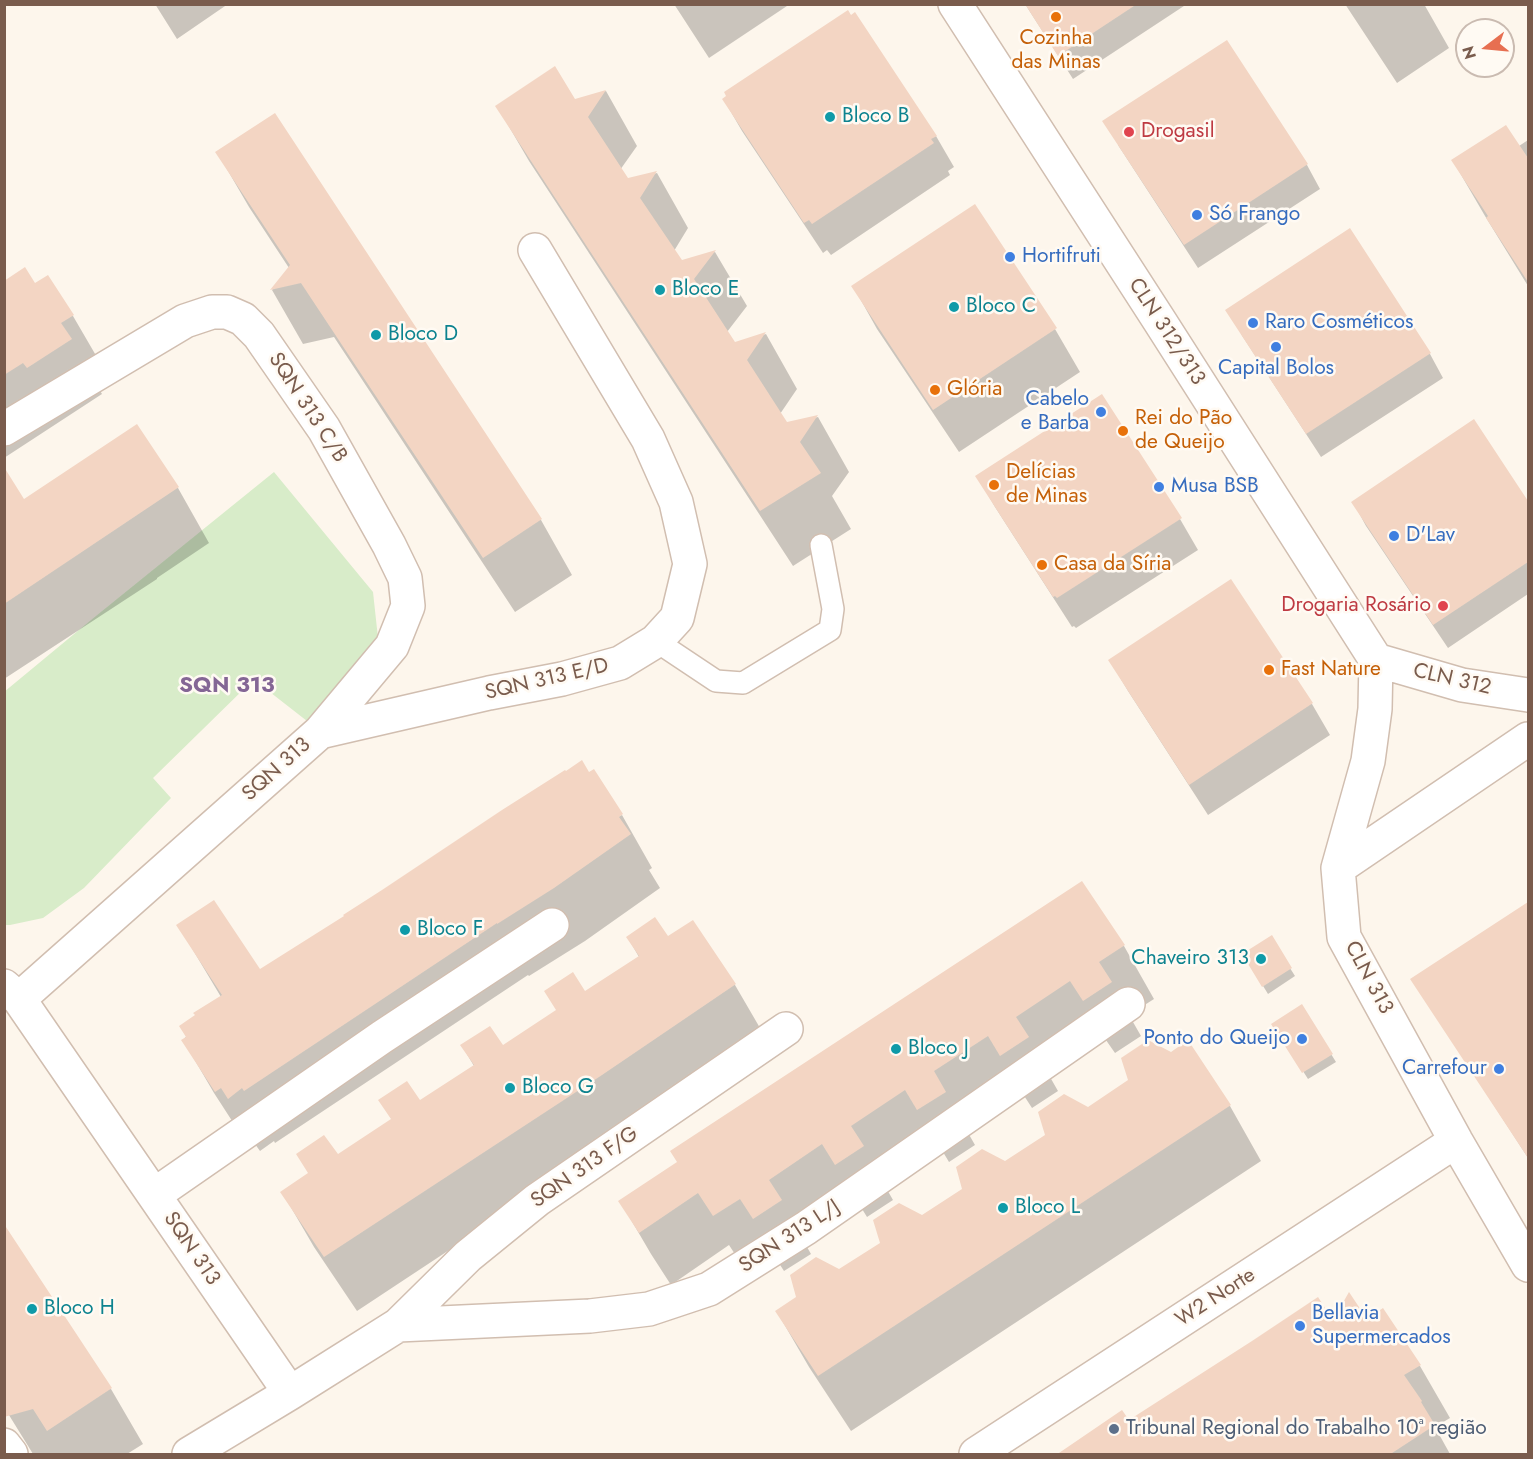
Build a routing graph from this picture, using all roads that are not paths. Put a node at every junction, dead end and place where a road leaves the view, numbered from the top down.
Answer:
1 (955, 4) edge
2 (535, 250) dead end
3 (4, 429) edge
4 (821, 545) dead end
5 (656, 641) junction
6 (1376, 660) junction
7 (1528, 695) edge
8 (320, 732) junction
9 (1528, 739) edge
10 (1338, 868) junction
11 (552, 925) dead end
12 (12, 993) edge
13 (1128, 1004) dead end
14 (786, 1029) dead end
15 (1456, 1141) junction
16 (154, 1195) junction
17 (1528, 1265) edge
18 (399, 1325) junction
19 (290, 1394) junction
20 (4, 1445) edge
21 (11, 1455) edge
22 (189, 1455) edge
23 (976, 1455) edge

1 - 6 street, CLN 312/313
2 - 5 street, SQN 313 E/D
3 - 8 street, SQN 313 C/B
4 - 5 lane
5 - 8 street, SQN 313 E/D
6 - 7 street, CLN 312
6 - 10 street, CLN 313
8 - 12 street, SQN 313
9 - 10 street
10 - 15 street, CLN 313
11 - 16 street
12 - 16 street, SQN 313
13 - 18 street, SQN 313 L/J
14 - 18 street, SQN 313 F/G
15 - 17 street, CLN 313
15 - 23 street, W2 Norte
16 - 19 street, SQN 313
18 - 19 street
19 - 22 street
20 - 21 street

